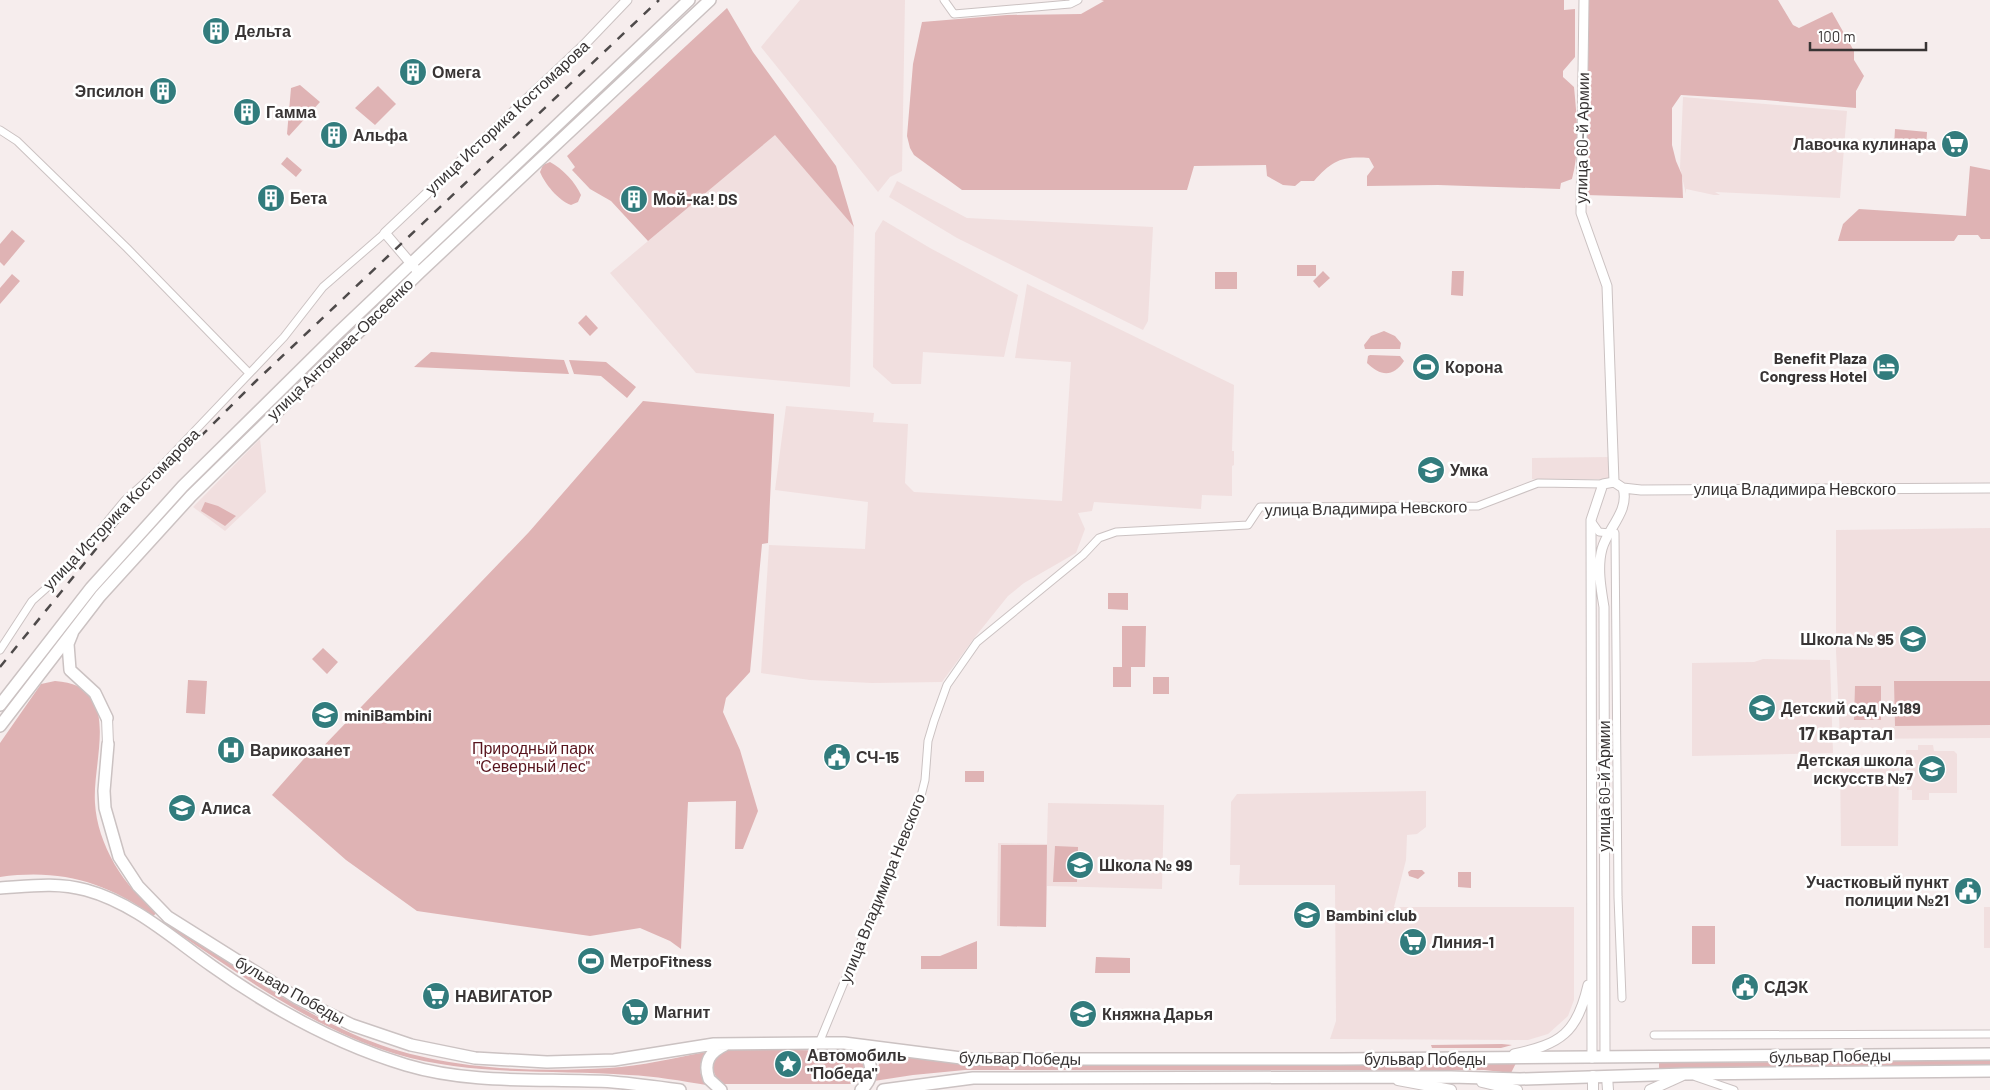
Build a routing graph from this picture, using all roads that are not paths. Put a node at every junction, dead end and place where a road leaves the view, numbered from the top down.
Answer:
1 (627, 0) edge
2 (688, 0) edge
3 (710, 0) edge
4 (944, 0) edge
5 (1078, 0) edge
6 (1584, 0) edge
7 (0, 130) edge
8 (385, 233) junction
9 (415, 269) junction
10 (249, 373) junction
11 (1614, 482) junction
12 (1604, 484) junction
13 (1623, 488) junction
14 (1990, 488) edge
15 (1591, 520) junction
16 (1612, 533) junction
17 (75, 627) junction
18 (42, 649) junction
19 (0, 650) edge
20 (52, 657) junction
21 (69, 669) junction
22 (0, 705) edge
23 (107, 718) joint
24 (0, 726) edge
25 (108, 744) joint
26 (1592, 850) junction
27 (1604, 850) junction
28 (0, 888) edge
29 (160, 908) junction
30 (168, 917) junction
31 (154, 924) junction
32 (1592, 970) junction
33 (1622, 998) dead end
34 (1990, 1034) edge
35 (1654, 1035) dead end
36 (819, 1043) junction
37 (727, 1044) junction
38 (861, 1046) junction
39 (1990, 1054) edge
40 (1605, 1057) junction
41 (1495, 1058) junction
42 (1592, 1058) junction
43 (1990, 1071) edge
44 (1687, 1074) junction
45 (1593, 1076) junction
46 (1607, 1076) junction
47 (1451, 1077) junction
48 (1385, 1078) junction
49 (680, 1090) edge
50 (722, 1090) edge
51 (861, 1090) edge
52 (883, 1090) edge
53 (1451, 1090) edge
54 (1517, 1090) edge
55 (1593, 1090) edge
56 (1608, 1090) edge
57 (1650, 1090) edge
58 (1734, 1090) edge

1 - 8 street, улица Историка Костомарова
2 - 9 main road, улица Антонова-Овсеенко
3 - 9 main road, улица Антонова-Овсеенко
4 - 5 street
6 - 11 street, улица 60-й Армии
7 - 10 street
8 - 9 street
8 - 10 street, улица Историка Костомарова
9 - 17 main road, улица Антонова-Овсеенко
9 - 18 main road, улица Антонова-Овсеенко
10 - 19 street, улица Историка Костомарова
11 - 12 street, улица Владимира Невского
11 - 13 street
12 - 15 street
12 - 36 street, улица Владимира Невского
13 - 14 street, улица Владимира Невского
13 - 16 street, улица 60-й Армии
15 - 16 street
15 - 26 street, улица 60-й Армии
16 - 27 street, улица 60-й Армии
16 - 33 street
17 - 20 main road, улица Антонова-Овсеенко
17 - 21 main road
18 - 20 main road, бульвар Победы
18 - 22 main road, улица Антонова-Овсеенко
20 - 21 main road, бульвар Победы
20 - 24 main road, улица Антонова-Овсеенко
21 - 23 main road, бульвар Победы
23 - 25 main road, бульвар Победы
25 - 29 main road, бульвар Победы
26 - 27 street
26 - 32 street, улица 60-й Армии
27 - 40 street, улица 60-й Армии
28 - 31 main road, бульвар Победы
29 - 30 main road, бульвар Победы
29 - 31 main road
30 - 31 main road
30 - 37 main road, бульвар Победы
31 - 49 main road, бульвар Победы
32 - 41 street
32 - 42 street, улица 60-й Армии
34 - 35 street
36 - 37 main road, бульвар Победы
36 - 38 main road, бульвар Победы
37 - 50 main road
38 - 41 main road, бульвар Победы
38 - 51 main road
39 - 40 main road, бульвар Победы
40 - 42 main road, бульвар Победы
40 - 46 main road, улица 60-й Армии
41 - 42 main road, бульвар Победы
42 - 45 main road, улица 60-й Армии
43 - 44 main road, бульвар Победы
44 - 46 main road, бульвар Победы
44 - 57 main road
44 - 58 street
45 - 46 main road, бульвар Победы
45 - 47 main road, бульвар Победы
45 - 55 main road, улица 60-й Армии
46 - 56 main road, улица 60-й Армии
47 - 48 main road, бульвар Победы
47 - 54 main road
48 - 52 main road, бульвар Победы
48 - 53 main road

